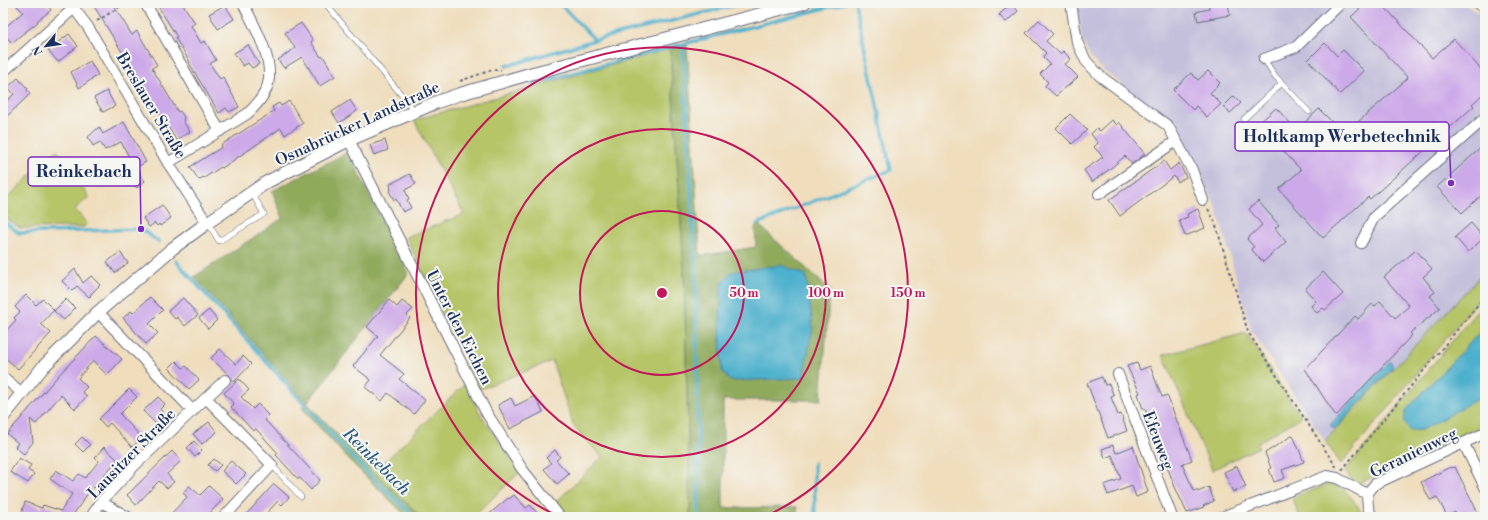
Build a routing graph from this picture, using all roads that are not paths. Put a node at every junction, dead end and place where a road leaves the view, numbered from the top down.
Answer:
1 (145, 3) edge
2 (242, 3) edge
3 (325, 3) edge
4 (804, 3) edge
5 (1071, 3) edge
6 (1341, 3) edge
7 (1477, 3) edge
8 (72, 6) edge
9 (1485, 9) edge
10 (1264, 59) joint
11 (3, 72) edge
12 (1282, 83) junction
13 (414, 112) junction
14 (1309, 112) dead end
15 (1244, 118) dead end
16 (1485, 118) edge
17 (220, 131) junction
18 (349, 140) junction
19 (1176, 141) junction
20 (168, 163) junction
21 (252, 192) junction
22 (1099, 194) dead end
23 (1203, 200) road end
24 (207, 223) junction
25 (1362, 243) dead end
26 (98, 312) junction
27 (1118, 374) dead end
28 (3, 377) edge
29 (225, 380) dead end
30 (22, 393) junction
31 (206, 398) junction
32 (193, 411) junction
33 (3, 417) edge
34 (1485, 433) edge
35 (1464, 444) junction
36 (272, 465) junction
37 (1485, 487) edge
38 (1367, 494) junction
39 (302, 497) dead end
40 (101, 502) junction
41 (91, 517) edge
42 (128, 517) edge
43 (224, 517) edge
44 (560, 517) edge
45 (1172, 517) edge
46 (1222, 517) edge
47 (1372, 517) edge

1 - 17 street
2 - 17 street
3 - 13 lane
4 - 13 street, Osnabrücker Landstraße
5 - 19 street
6 - 10 street
7 - 9 street
8 - 11 street
8 - 20 street, Breslauer Straße
10 - 12 lane
12 - 14 lane
12 - 15 lane
13 - 18 street, Osnabrücker Landstraße
16 - 25 street
17 - 20 street
18 - 21 street, Osnabrücker Landstraße
18 - 44 street, Unter den Eichen
19 - 22 street
19 - 23 street
20 - 24 street, Breslauer Straße
21 - 24 street, Osnabrücker Landstraße
21 - 24 lane
24 - 26 street, Osnabrücker Landstraße
26 - 30 street, Osnabrücker Landstraße
26 - 32 street, Lausitzer Straße
27 - 45 street, Efeuweg
28 - 30 street
29 - 31 street, Lausitzer Straße
30 - 33 street, Osnabrücker Landstraße
31 - 32 street, Lausitzer Straße
31 - 36 street
32 - 40 street, Lausitzer Straße
34 - 35 street, Geranienweg
35 - 37 street
35 - 38 street, Geranienweg
36 - 39 lane
36 - 43 street
38 - 46 street, Geranienweg
38 - 47 street
40 - 41 street, Lausitzer Straße
40 - 42 street

